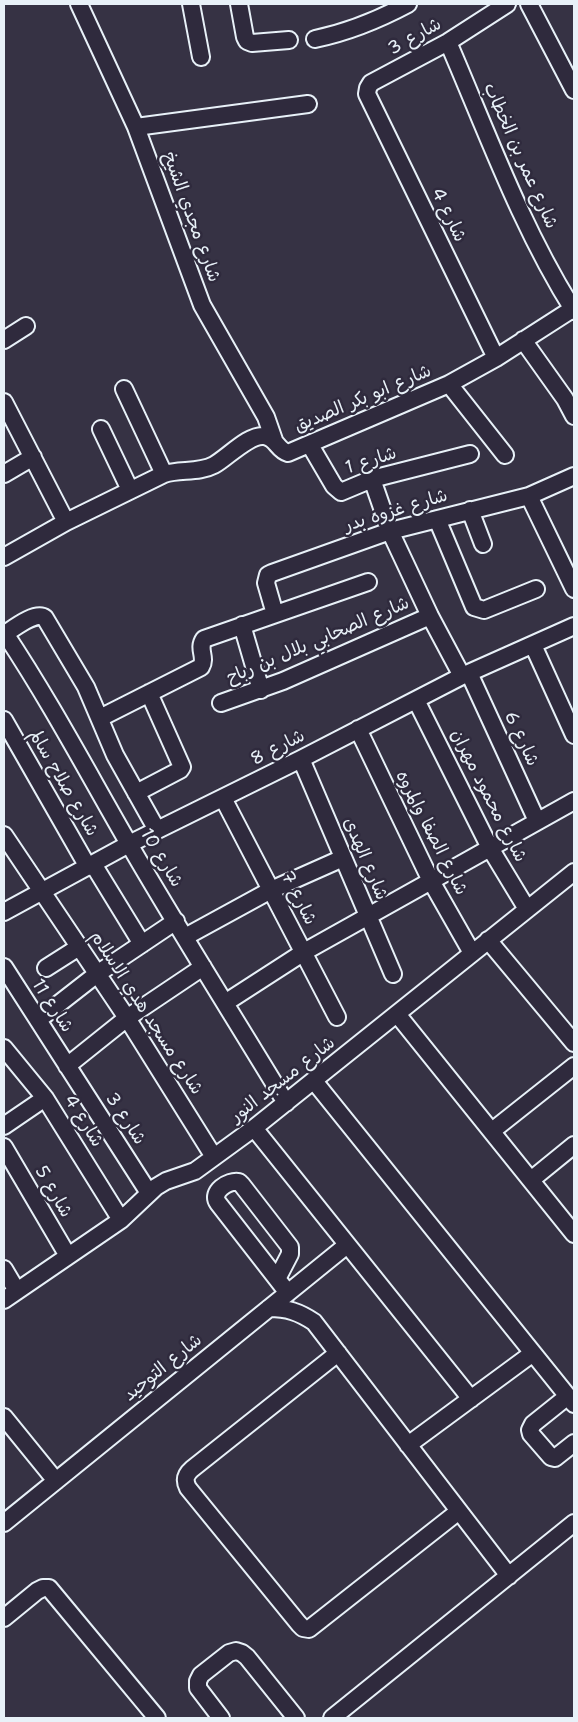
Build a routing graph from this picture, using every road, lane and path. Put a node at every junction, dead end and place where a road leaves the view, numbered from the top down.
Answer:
1 (79, 4) edge
2 (191, 4) edge
3 (239, 4) edge
4 (408, 4) edge
5 (507, 4) edge
6 (529, 4) edge
7 (315, 39) dead end
8 (289, 40) dead end
9 (448, 42) junction
10 (202, 57) dead end
11 (368, 88) joint
12 (574, 90) edge
13 (308, 104) dead end
14 (136, 127) junction
15 (574, 309) edge
16 (26, 326) dead end
17 (4, 340) edge
18 (523, 340) junction
19 (496, 358) junction
20 (449, 384) junction
21 (124, 389) dead end
22 (4, 402) edge
23 (574, 416) edge
24 (101, 429) dead end
25 (274, 440) junction
26 (310, 444) junction
27 (470, 454) dead end
28 (505, 455) dead end
29 (33, 457) junction
30 (4, 474) edge
31 (164, 474) junction
32 (574, 476) edge
33 (372, 479) junction
34 (130, 490) junction
35 (528, 496) junction
36 (470, 510) junction
37 (437, 519) junction
38 (66, 522) junction
39 (390, 531) junction
40 (483, 544) dead end
41 (4, 557) edge
42 (368, 582) dead end
43 (536, 589) dead end
44 (574, 589) edge
45 (275, 614) junction
46 (430, 616) junction
47 (242, 625) junction
48 (574, 626) edge
49 (4, 633) edge
50 (533, 646) junction
51 (466, 674) junction
52 (261, 690) junction
53 (149, 693) junction
54 (416, 700) junction
55 (221, 703) dead end
56 (100, 718) junction
57 (4, 720) edge
58 (358, 729) junction
59 (574, 735) edge
60 (301, 759) junction
61 (136, 793) junction
62 (223, 798) junction
63 (574, 801) edge
64 (537, 821) junction
65 (157, 830) junction
66 (4, 835) edge
67 (129, 844) junction
68 (490, 848) junction
69 (343, 858) junction
70 (90, 866) junction
71 (574, 872) edge
72 (431, 881) junction
73 (271, 890) junction
74 (43, 891) junction
75 (527, 909) junction
76 (4, 912) edge
77 (368, 916) junction
78 (176, 921) junction
79 (185, 937) junction
80 (488, 940) junction
81 (142, 944) junction
82 (79, 947) junction
83 (304, 952) junction
84 (472, 953) junction
85 (4, 967) edge
86 (204, 967) junction
87 (46, 968) dead end
88 (97, 974) junction
89 (393, 974) dead end
90 (225, 1003) junction
91 (397, 1014) junction
92 (337, 1017) dead end
93 (126, 1018) junction
94 (38, 1020) junction
95 (574, 1043) edge
96 (4, 1048) edge
97 (67, 1066) junction
98 (574, 1066) edge
99 (314, 1081) junction
100 (45, 1098) junction
101 (286, 1104) junction
102 (4, 1126) edge
103 (254, 1128) junction
104 (492, 1131) junction
105 (574, 1145) edge
106 (4, 1147) edge
107 (214, 1157) junction
108 (531, 1180) junction
109 (149, 1194) junction
110 (121, 1220) junction
111 (574, 1234) edge
112 (347, 1245) junction
113 (68, 1256) junction
114 (4, 1272) edge
115 (276, 1279) junction
116 (288, 1293) junction
117 (10, 1296) edge
118 (269, 1308) junction
119 (338, 1353) junction
120 (533, 1353) junction
121 (470, 1399) junction
122 (571, 1400) edge
123 (4, 1417) edge
124 (574, 1443) edge
125 (408, 1445) junction
126 (56, 1481) junction
127 (459, 1511) junction
128 (4, 1523) edge
129 (574, 1523) edge
130 (509, 1576) junction
131 (4, 1618) edge
132 (157, 1718) edge
133 (221, 1718) edge
134 (296, 1718) edge
135 (332, 1718) edge

1 - 14 street, شارع مجدي الشيخ
2 - 10 street
3 - 8 street
4 - 7 street
5 - 9 street, شارع 3
6 - 12 street
9 - 11 street, شارع 3
9 - 15 street, شارع عمر بن الخطاب
11 - 19 street, شارع 4
13 - 14 street
14 - 25 street, شارع مجدي الشيخ
15 - 18 street, شارع ابو بكر الصديق
16 - 17 street
18 - 19 street, شارع ابو بكر الصديق
18 - 23 street
19 - 20 street, شارع ابو بكر الصديق
20 - 26 street, شارع ابو بكر الصديق
20 - 28 street
21 - 31 street
22 - 29 street
24 - 34 street
25 - 26 street, شارع ابو بكر الصديق
25 - 31 street, شارع ابو بكر الصديق
26 - 33 street, شارع 1
27 - 33 street, شارع 1
29 - 30 street
29 - 38 street
31 - 34 street, شارع ابو بكر الصديق
32 - 35 street, شارع غزوه بدر
33 - 39 street, شارع 6
34 - 38 street, شارع ابو بكر الصديق
35 - 36 street, شارع غزوه بدر
35 - 44 street
36 - 37 street, شارع غزوه بدر
36 - 40 street
37 - 39 street, شارع غزوه بدر
37 - 43 street
38 - 41 street, شارع ابو بكر الصديق
39 - 45 street, شارع غزوه بدر
39 - 46 street, شارع 6
42 - 45 street
45 - 47 street
46 - 51 street, شارع 6
46 - 52 street, شارع الصحابي بلال بن رباح
47 - 52 street
47 - 53 street
48 - 50 street, شارع 8
49 - 56 street
49 - 67 street, شارع 10
50 - 51 street, شارع 8
50 - 59 street
51 - 54 street, شارع 8
51 - 64 street, شارع 6
52 - 55 street, شارع الصحابي بلال بن رباح
53 - 56 street
53 - 61 street
54 - 58 street, شارع 8
54 - 68 street, شارع محمود مهران
56 - 61 street
57 - 70 street, شارع صلاح سالم
58 - 60 street, شارع 8
58 - 72 street, شارع الصفا والمروه
60 - 62 street, شارع 8
60 - 69 street, شارع الهدى
61 - 65 street
62 - 65 street, شارع 8
62 - 73 street, شارع 7
63 - 64 street
64 - 68 street
65 - 67 street, شارع 8
66 - 74 street, شارع مسجد هدي الاسلام
67 - 70 street, شارع 8
67 - 78 street, شارع 10
68 - 72 street
68 - 75 street, شارع محمود مهران
69 - 73 street
69 - 77 street, شارع الهدى
70 - 74 street, شارع 8
70 - 81 street
71 - 75 street, شارع مسجد النور
72 - 77 street
72 - 84 street, شارع الصفا والمروه
73 - 79 street
73 - 83 street, شارع 7
74 - 76 street, شارع 8
74 - 82 street, شارع مسجد هدي الاسلام
75 - 80 street, شارع مسجد النور
77 - 83 street
77 - 89 street, شارع الهدى
78 - 79 street, شارع 10
78 - 81 street
79 - 86 street, شارع 10
80 - 84 street, شارع مسجد النور
80 - 95 street
81 - 88 street
82 - 87 street
82 - 88 street, شارع مسجد هدي الاسلام
83 - 90 street
83 - 92 street, شارع 7
84 - 91 street, شارع مسجد النور
85 - 94 street, شارع 11
86 - 90 street, شارع 10
86 - 93 street
88 - 93 street, شارع مسجد هدي الاسلام
88 - 94 street
90 - 101 street, شارع 10
91 - 99 street, شارع مسجد النور
91 - 104 street
93 - 97 street
93 - 107 street, شارع مسجد هدي الاسلام
94 - 97 street, شارع 11
96 - 100 street, شارع 4
97 - 109 street, شارع 3
98 - 104 street
99 - 101 street, شارع مسجد النور
99 - 120 street
100 - 102 street
100 - 110 street, شارع 4
101 - 103 street, شارع مسجد النور
103 - 107 street, شارع مسجد النور
103 - 112 street
104 - 108 street
105 - 108 street
106 - 113 street, شارع 5
107 - 109 street, شارع مسجد النور
108 - 111 street
109 - 110 street, شارع مسجد النور
110 - 113 street, شارع مسجد النور
112 - 116 street, شارع التوحيد
112 - 121 street
113 - 117 street, شارع مسجد النور
114 - 117 street
115 - 115 street
115 - 116 street
116 - 118 street, شارع التوحيد
118 - 119 street
118 - 126 street, شارع التوحيد
119 - 125 street
119 - 127 street
120 - 121 street
120 - 122 street
121 - 125 street
122 - 124 street
123 - 126 street
125 - 127 street
126 - 128 street, شارع التوحيد
127 - 130 street
129 - 130 street
130 - 135 street
131 - 132 street
133 - 134 street

